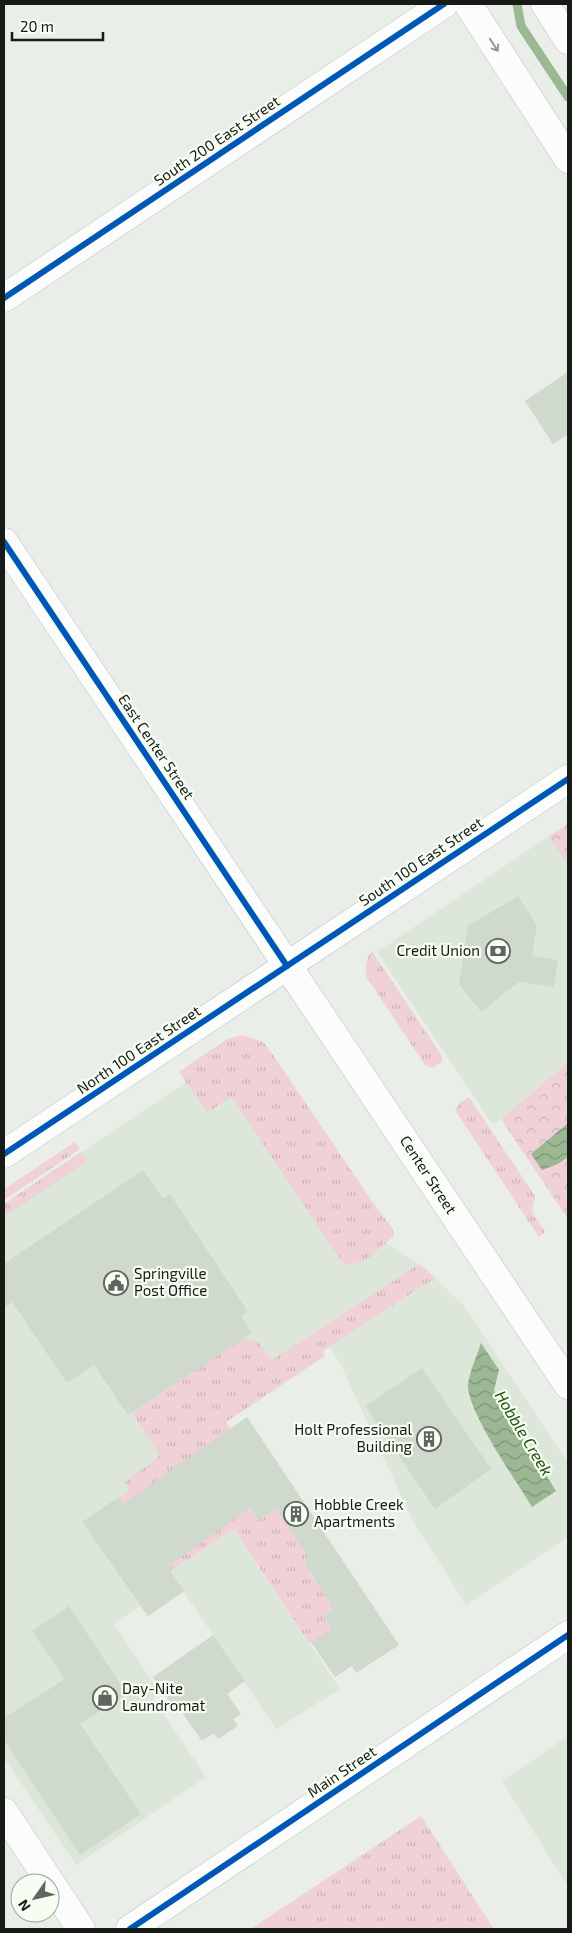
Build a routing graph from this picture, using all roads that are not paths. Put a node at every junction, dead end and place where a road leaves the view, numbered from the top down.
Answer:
1 (444, 4) edge
2 (468, 4) edge
3 (545, 4) edge
4 (568, 40) edge
5 (568, 159) edge
6 (4, 298) edge
7 (4, 542) edge
8 (568, 779) edge
9 (287, 966) junction
10 (4, 1154) edge
11 (568, 1385) edge
12 (568, 1635) edge
13 (4, 1812) edge
14 (81, 1929) edge
15 (130, 1929) edge

1 - 6 street, South 200 East Street
2 -> 5 street
3 - 4 street
7 - 9 street, East Center Street
8 - 9 street, South 100 East Street
9 - 10 street, North 100 East Street
9 - 11 street, Center Street
12 - 15 street, Main Street
13 - 14 street

